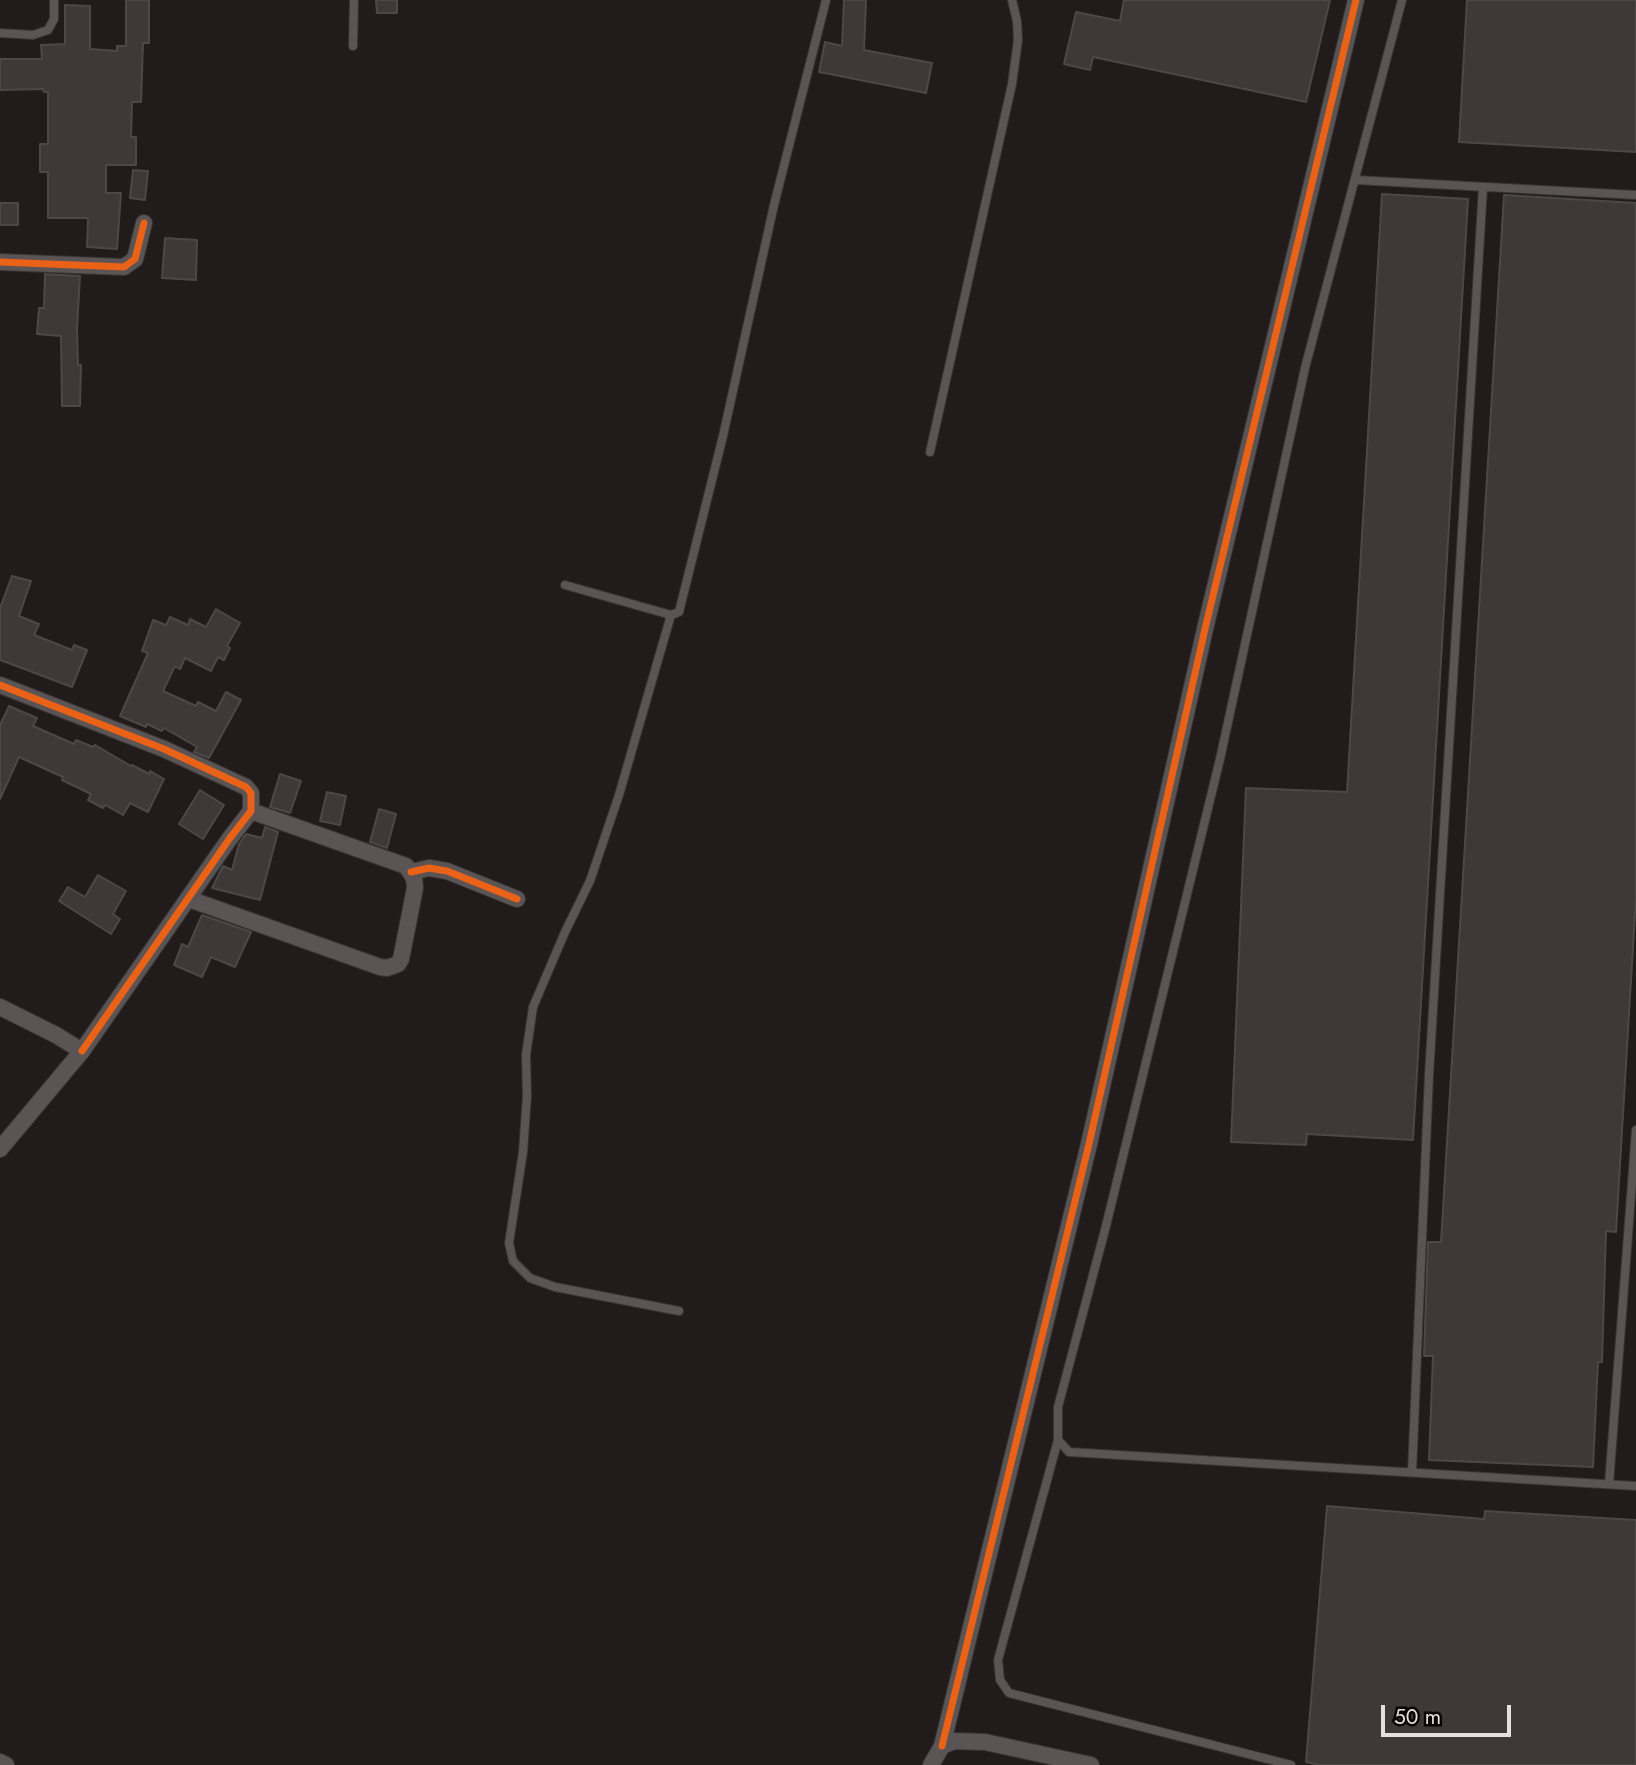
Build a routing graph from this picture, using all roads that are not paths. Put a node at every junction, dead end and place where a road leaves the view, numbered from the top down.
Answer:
1 (54, 0) edge
2 (354, 0) edge
3 (826, 0) edge
4 (1012, 0) edge
5 (1356, 0) edge
6 (1402, 0) edge
7 (0, 33) edge
8 (353, 46) dead end
9 (1356, 180) junction
10 (1483, 187) junction
11 (1636, 195) edge
12 (144, 223) dead end
13 (0, 262) edge
14 (930, 452) dead end
15 (565, 585) dead end
16 (671, 615) junction
17 (0, 685) edge
18 (251, 811) junction
19 (411, 872) junction
20 (517, 899) dead end
21 (189, 900) junction
22 (0, 1007) edge
23 (82, 1051) junction
24 (1636, 1130) edge
25 (0, 1149) edge
26 (679, 1311) dead end
27 (1058, 1440) junction
28 (1412, 1472) junction
29 (1609, 1484) junction
30 (1636, 1486) edge
31 (942, 1746) junction
32 (0, 1762) edge
33 (6, 1765) edge
34 (931, 1765) edge
35 (1091, 1765) edge
36 (1291, 1765) edge

1 - 7 lane
2 - 8 lane
3 - 16 lane
4 - 14 lane
5 - 31 street
6 - 9 lane
9 - 10 lane
9 - 27 lane
10 - 11 lane
10 - 28 lane
12 - 13 street
15 - 16 lane
16 - 26 lane
17 - 18 street
18 - 19 street
18 - 21 street
19 - 20 street
19 - 21 street
21 - 23 street
22 - 23 street
23 - 25 street
24 - 29 lane
27 - 28 lane
27 - 36 lane
28 - 29 lane
29 - 30 lane
31 - 34 street
31 - 35 street
32 - 33 street

